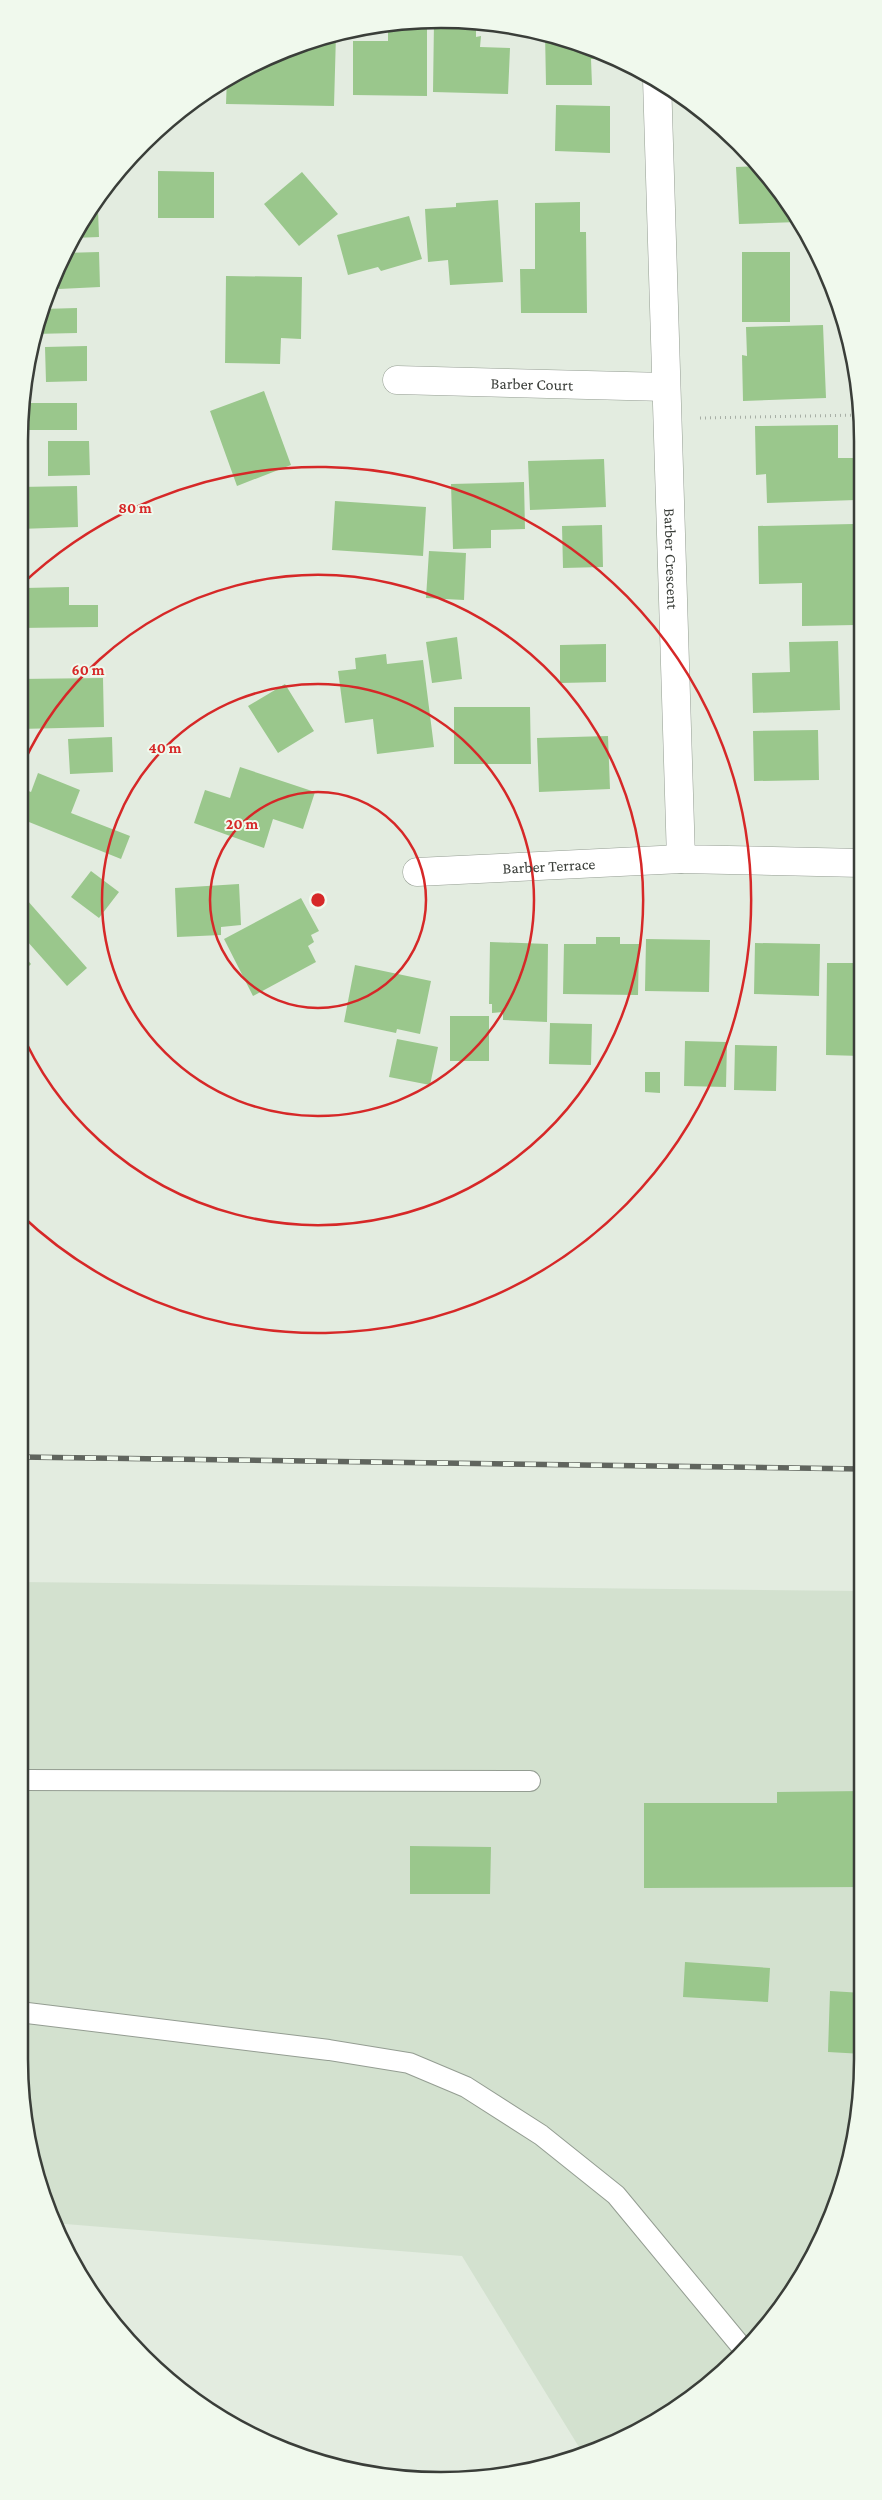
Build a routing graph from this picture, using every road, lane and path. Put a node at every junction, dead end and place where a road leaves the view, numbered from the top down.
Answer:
1 (657, 89) edge
2 (397, 380) dead end
3 (666, 387) junction
4 (854, 415) edge
5 (668, 422) junction
6 (681, 859) junction
7 (854, 863) edge
8 (417, 872) dead end
9 (28, 1780) edge
10 (530, 1781) dead end
11 (28, 2013) edge
12 (740, 2344) edge

1 - 3 street, Barber Crescent
2 - 3 street, Barber Court
3 - 5 street, Barber Crescent
4 - 5 path
5 - 6 street, Barber Crescent
6 - 7 street
6 - 8 street, Barber Terrace
9 - 10 lane
11 - 12 lane

